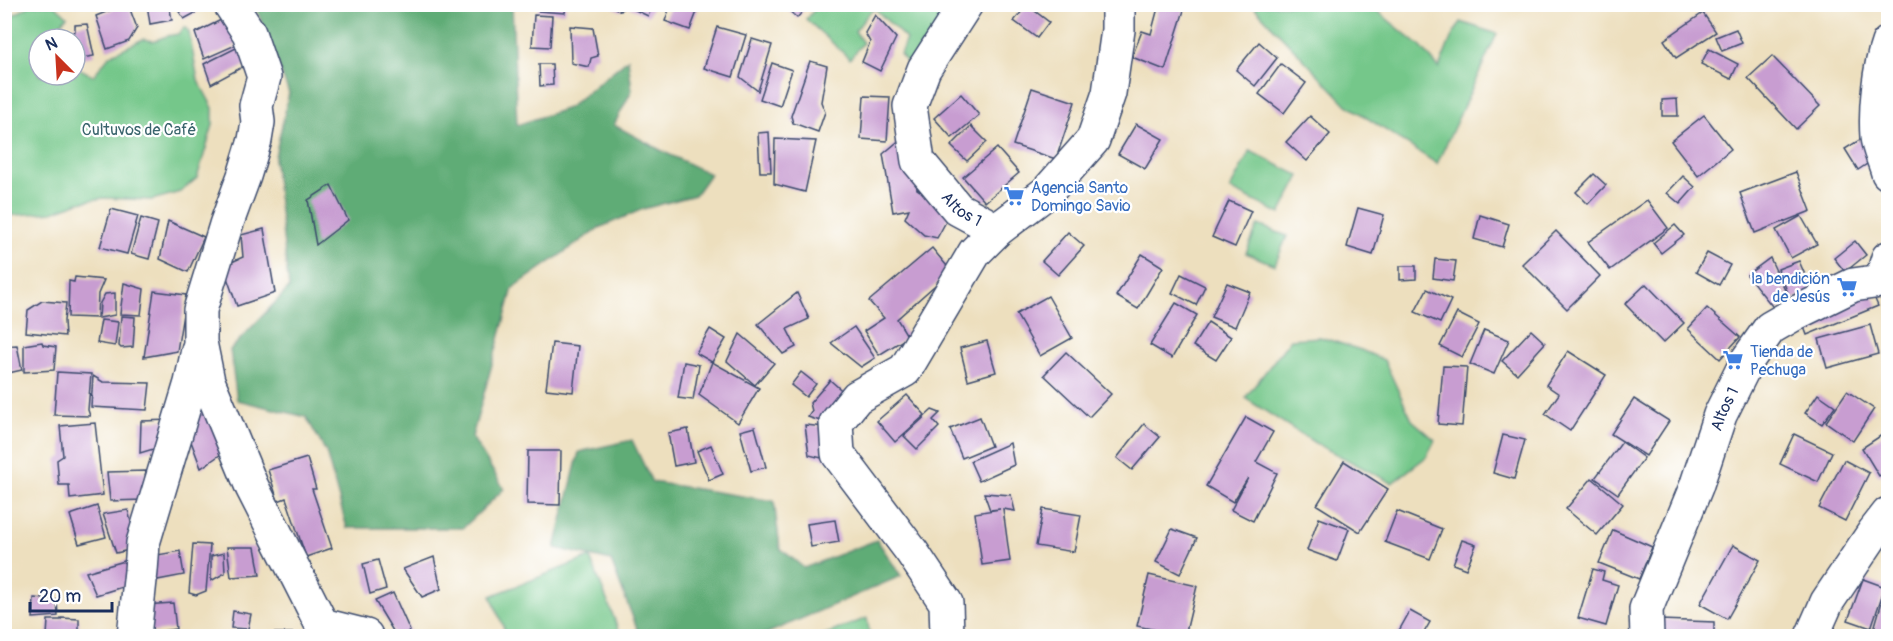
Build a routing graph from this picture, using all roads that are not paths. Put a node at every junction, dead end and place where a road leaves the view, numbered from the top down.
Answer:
1 (230, 4) edge
2 (966, 4) edge
3 (1118, 4) edge
4 (1888, 43) edge
5 (1888, 173) edge
6 (997, 230) junction
7 (1886, 273) edge
8 (200, 342) junction
9 (1888, 514) edge
10 (322, 631) edge
11 (134, 636) edge
12 (366, 636) edge
13 (947, 636) edge
14 (1647, 636) edge
15 (1812, 636) edge

1 - 8 street
2 - 6 street, Altos 1
3 - 6 street, Altos 1
4 - 5 street
6 - 13 street
7 - 14 street, Altos 1
8 - 10 street
8 - 11 street
9 - 15 street
10 - 12 street

